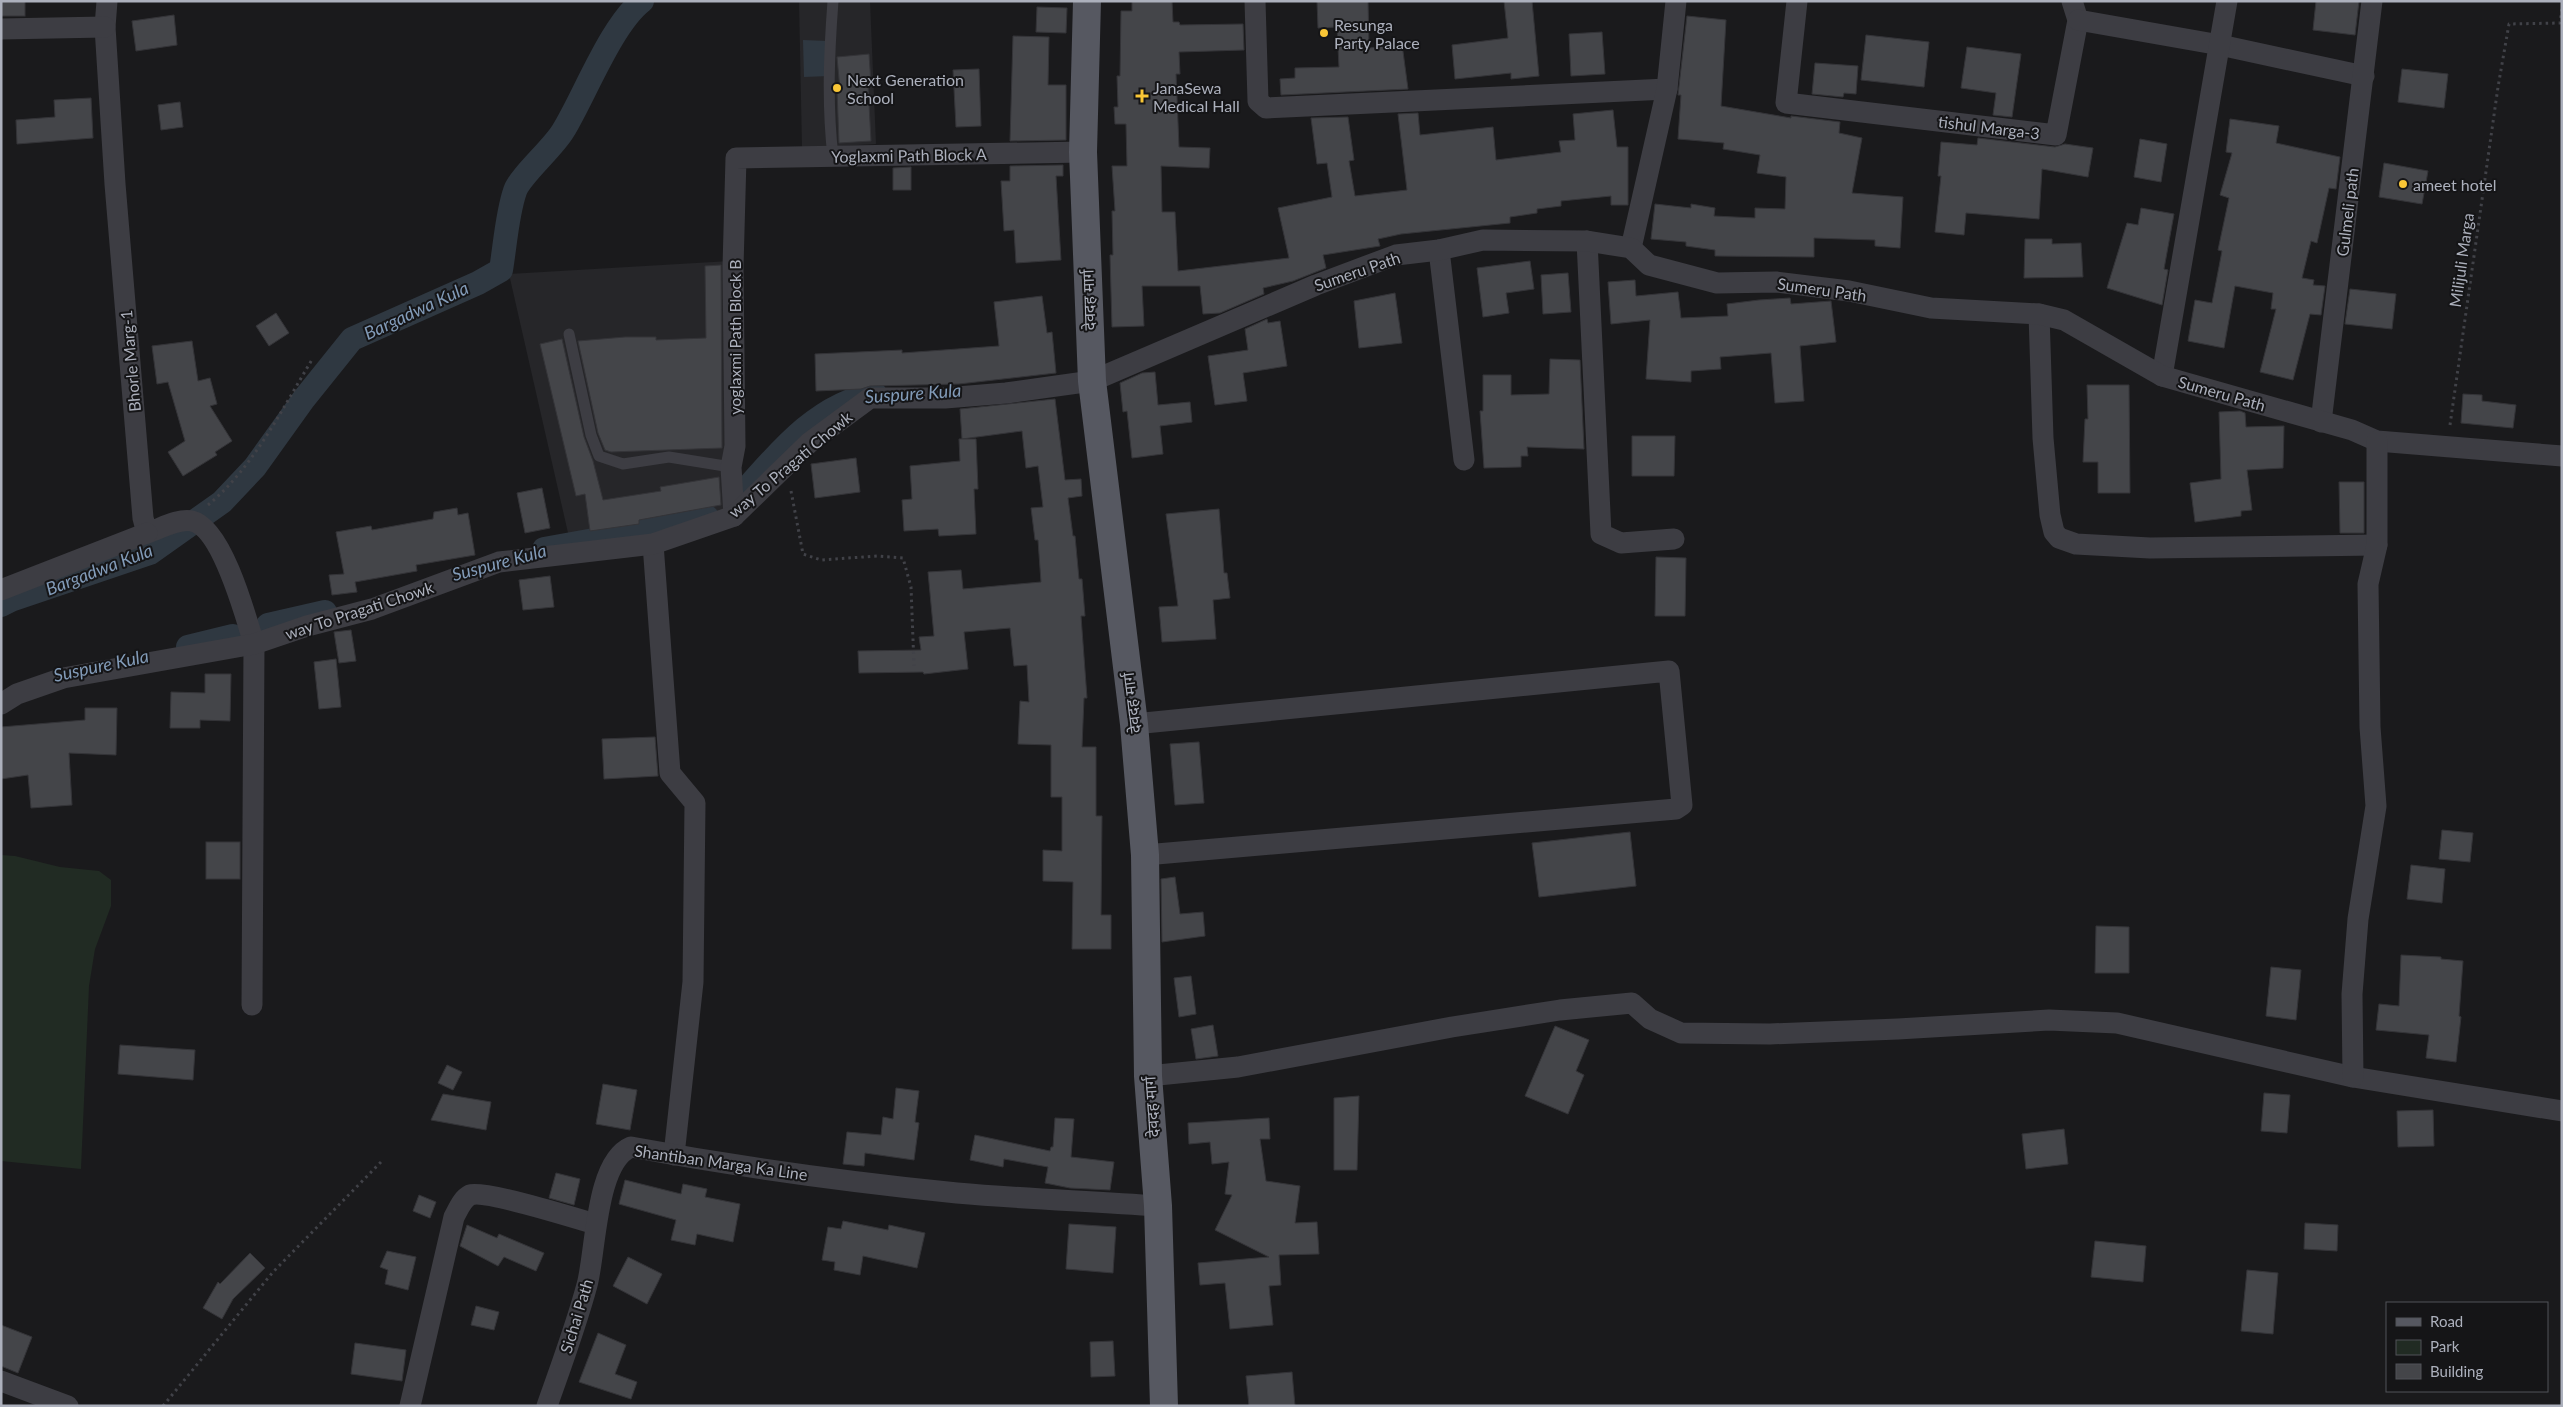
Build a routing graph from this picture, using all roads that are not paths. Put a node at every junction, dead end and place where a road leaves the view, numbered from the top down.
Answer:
1 (107, 1) edge
2 (833, 1) edge
3 (1088, 1) edge
4 (1255, 1) edge
5 (1676, 1) edge
6 (1797, 1) edge
7 (2227, 1) edge
8 (2372, 1) edge
9 (2075, 11) edge
10 (105, 27) junction
11 (1, 29) edge
12 (2220, 45) junction
13 (2364, 76) junction
14 (1667, 89) junction
15 (1083, 152) junction
16 (833, 157) junction
17 (736, 158) joint
18 (1587, 241) junction
19 (1631, 248) junction
20 (1439, 250) junction
21 (2038, 314) junction
22 (569, 334) dead end
23 (2162, 376) junction
24 (1092, 381) junction
25 (2321, 422) junction
26 (2376, 441) junction
27 (2562, 456) edge
28 (1464, 460) dead end
29 (731, 467) junction
30 (734, 516) junction
31 (147, 533) junction
32 (1674, 539) dead end
33 (653, 544) junction
34 (2377, 545) junction
35 (1, 590) edge
36 (254, 644) junction
37 (1, 704) edge
38 (1134, 724) junction
39 (1145, 855) junction
40 (252, 1005) dead end
41 (1148, 1076) junction
42 (2353, 1077) junction
43 (2562, 1111) edge
44 (674, 1155) junction
45 (1158, 1206) junction
46 (595, 1224) junction
47 (1, 1381) edge
48 (68, 1406) edge
49 (410, 1406) edge
50 (547, 1406) edge
51 (1164, 1406) edge

1 - 10 street, Bhorle Marg-1
2 - 16 lane
3 - 15 main road, देवदह मार्ग
4 - 14 street
5 - 14 street
6 - 9 street, tishul Marga-3
7 - 12 street
8 - 13 street, Gulmeli path
9 - 12 street
10 - 11 street
10 - 31 street, Bhorle Marg-1
12 - 13 street
12 - 23 street
13 - 25 street, Gulmeli path
14 - 19 street
15 - 16 street, Yoglaxmi Path Block A
15 - 24 main road, देवदह मार्ग
16 - 17 street, Yoglaxmi Path Block A
17 - 29 street, yoglaxmi Path Block B
18 - 19 street, Sumeru Path
18 - 20 street, Sumeru Path
18 - 32 street
19 - 21 street, Sumeru Path
20 - 24 street, Sumeru Path
20 - 28 street
21 - 23 street, Sumeru Path
21 - 34 street
22 - 29 lane
23 - 25 street, Sumeru Path
24 - 30 street, way To Pragati Chowk
24 - 38 main road, देवदह मार्ग
25 - 26 street, Sumeru Path
26 - 27 street, Sumeru Path
26 - 34 street
29 - 30 street, yoglaxmi Path Block B
30 - 33 street, way To Pragati Chowk
31 - 35 street
31 - 36 street
33 - 36 street, way To Pragati Chowk
33 - 44 street
34 - 42 street
36 - 37 street, way To Pragati Chowk
36 - 40 street
38 - 39 main road, देवदह मार्ग
38 - 39 street
39 - 41 main road, देवदह मार्ग
41 - 42 street
41 - 45 main road, देवदह मार्ग
42 - 43 street
44 - 45 street, Shantiban Marga Ka Line
44 - 46 street, Shantiban Marga Ka Line
45 - 51 main road, देवदह मार्ग
46 - 49 street
46 - 50 street, Sichai Path
47 - 48 street

